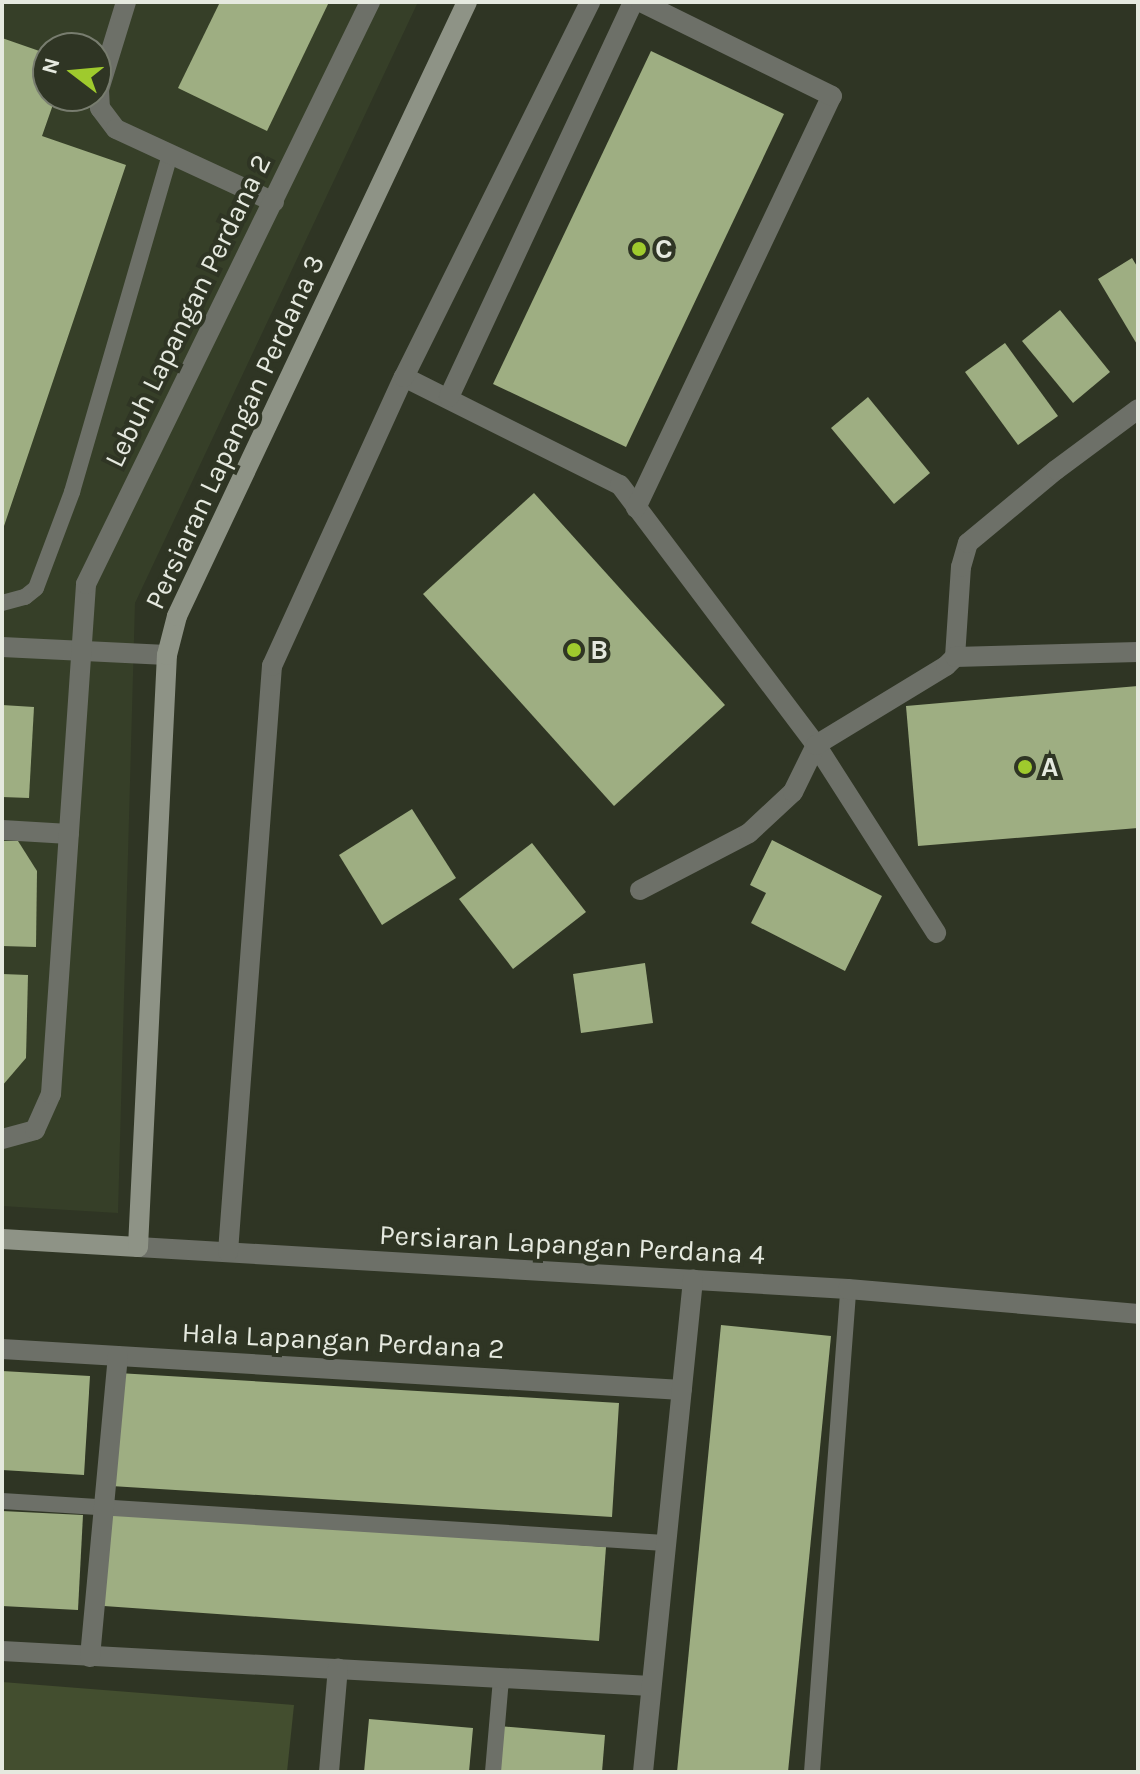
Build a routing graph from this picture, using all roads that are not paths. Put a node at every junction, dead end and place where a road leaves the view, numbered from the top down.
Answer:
1 (126, 2) edge
2 (370, 2) edge
3 (467, 2) edge
4 (590, 2) edge
5 (633, 2) edge
6 (641, 2) edge
7 (170, 154) junction
8 (274, 202) junction
9 (404, 377) junction
10 (449, 397) junction
11 (1138, 409) edge
12 (636, 508) junction
13 (2, 603) edge
14 (2, 647) edge
15 (83, 651) junction
16 (1138, 652) edge
17 (167, 655) junction
18 (955, 657) junction
19 (816, 745) junction
20 (2, 830) edge
21 (69, 834) junction
22 (640, 890) dead end
23 (936, 933) dead end
24 (2, 1139) edge
25 (2, 1239) edge
26 (138, 1247) junction
27 (228, 1252) junction
28 (693, 1280) junction
29 (848, 1289) junction
30 (1138, 1314) edge
31 (2, 1349) edge
32 (118, 1356) junction
33 (682, 1390) junction
34 (2, 1501) edge
35 (104, 1507) junction
36 (665, 1543) junction
37 (2, 1651) edge
38 (90, 1657) junction
39 (338, 1668) junction
40 (501, 1679) junction
41 (651, 1686) junction
42 (329, 1772) edge
43 (493, 1772) edge
44 (643, 1772) edge
45 (812, 1772) edge

1 - 7 street
2 - 8 street, Lebuh Lapangan Perdana 2
3 - 17 street, Persiaran Lapangan Perdana 3
4 - 9 street
5 - 10 street
6 - 12 street
7 - 8 street
7 - 13 lane
8 - 15 street, Lebuh Lapangan Perdana 2
9 - 10 street
9 - 27 street
10 - 12 street
11 - 18 street
12 - 19 street
14 - 15 street
15 - 17 street
15 - 21 street, Lebuh Lapangan Perdana 2
16 - 18 street
17 - 26 street, Persiaran Lapangan Perdana 3
18 - 19 street
19 - 22 street
19 - 23 street
20 - 21 street
21 - 24 street, Lebuh Lapangan Perdana 2
25 - 26 street, Persiaran Lapangan Perdana 4
26 - 27 street, Persiaran Lapangan Perdana 4
27 - 28 street, Persiaran Lapangan Perdana 4
28 - 29 street, Persiaran Lapangan Perdana 4
28 - 33 street
29 - 30 street, Persiaran Lapangan Perdana 4
29 - 45 lane
31 - 32 street, Hala Lapangan Perdana 2
32 - 33 street, Hala Lapangan Perdana 2
32 - 35 street
33 - 36 street
34 - 35 lane
35 - 36 lane
35 - 38 street
36 - 41 street
37 - 38 street
38 - 39 street
39 - 40 street
39 - 42 street
40 - 41 street
40 - 43 lane
41 - 44 street

